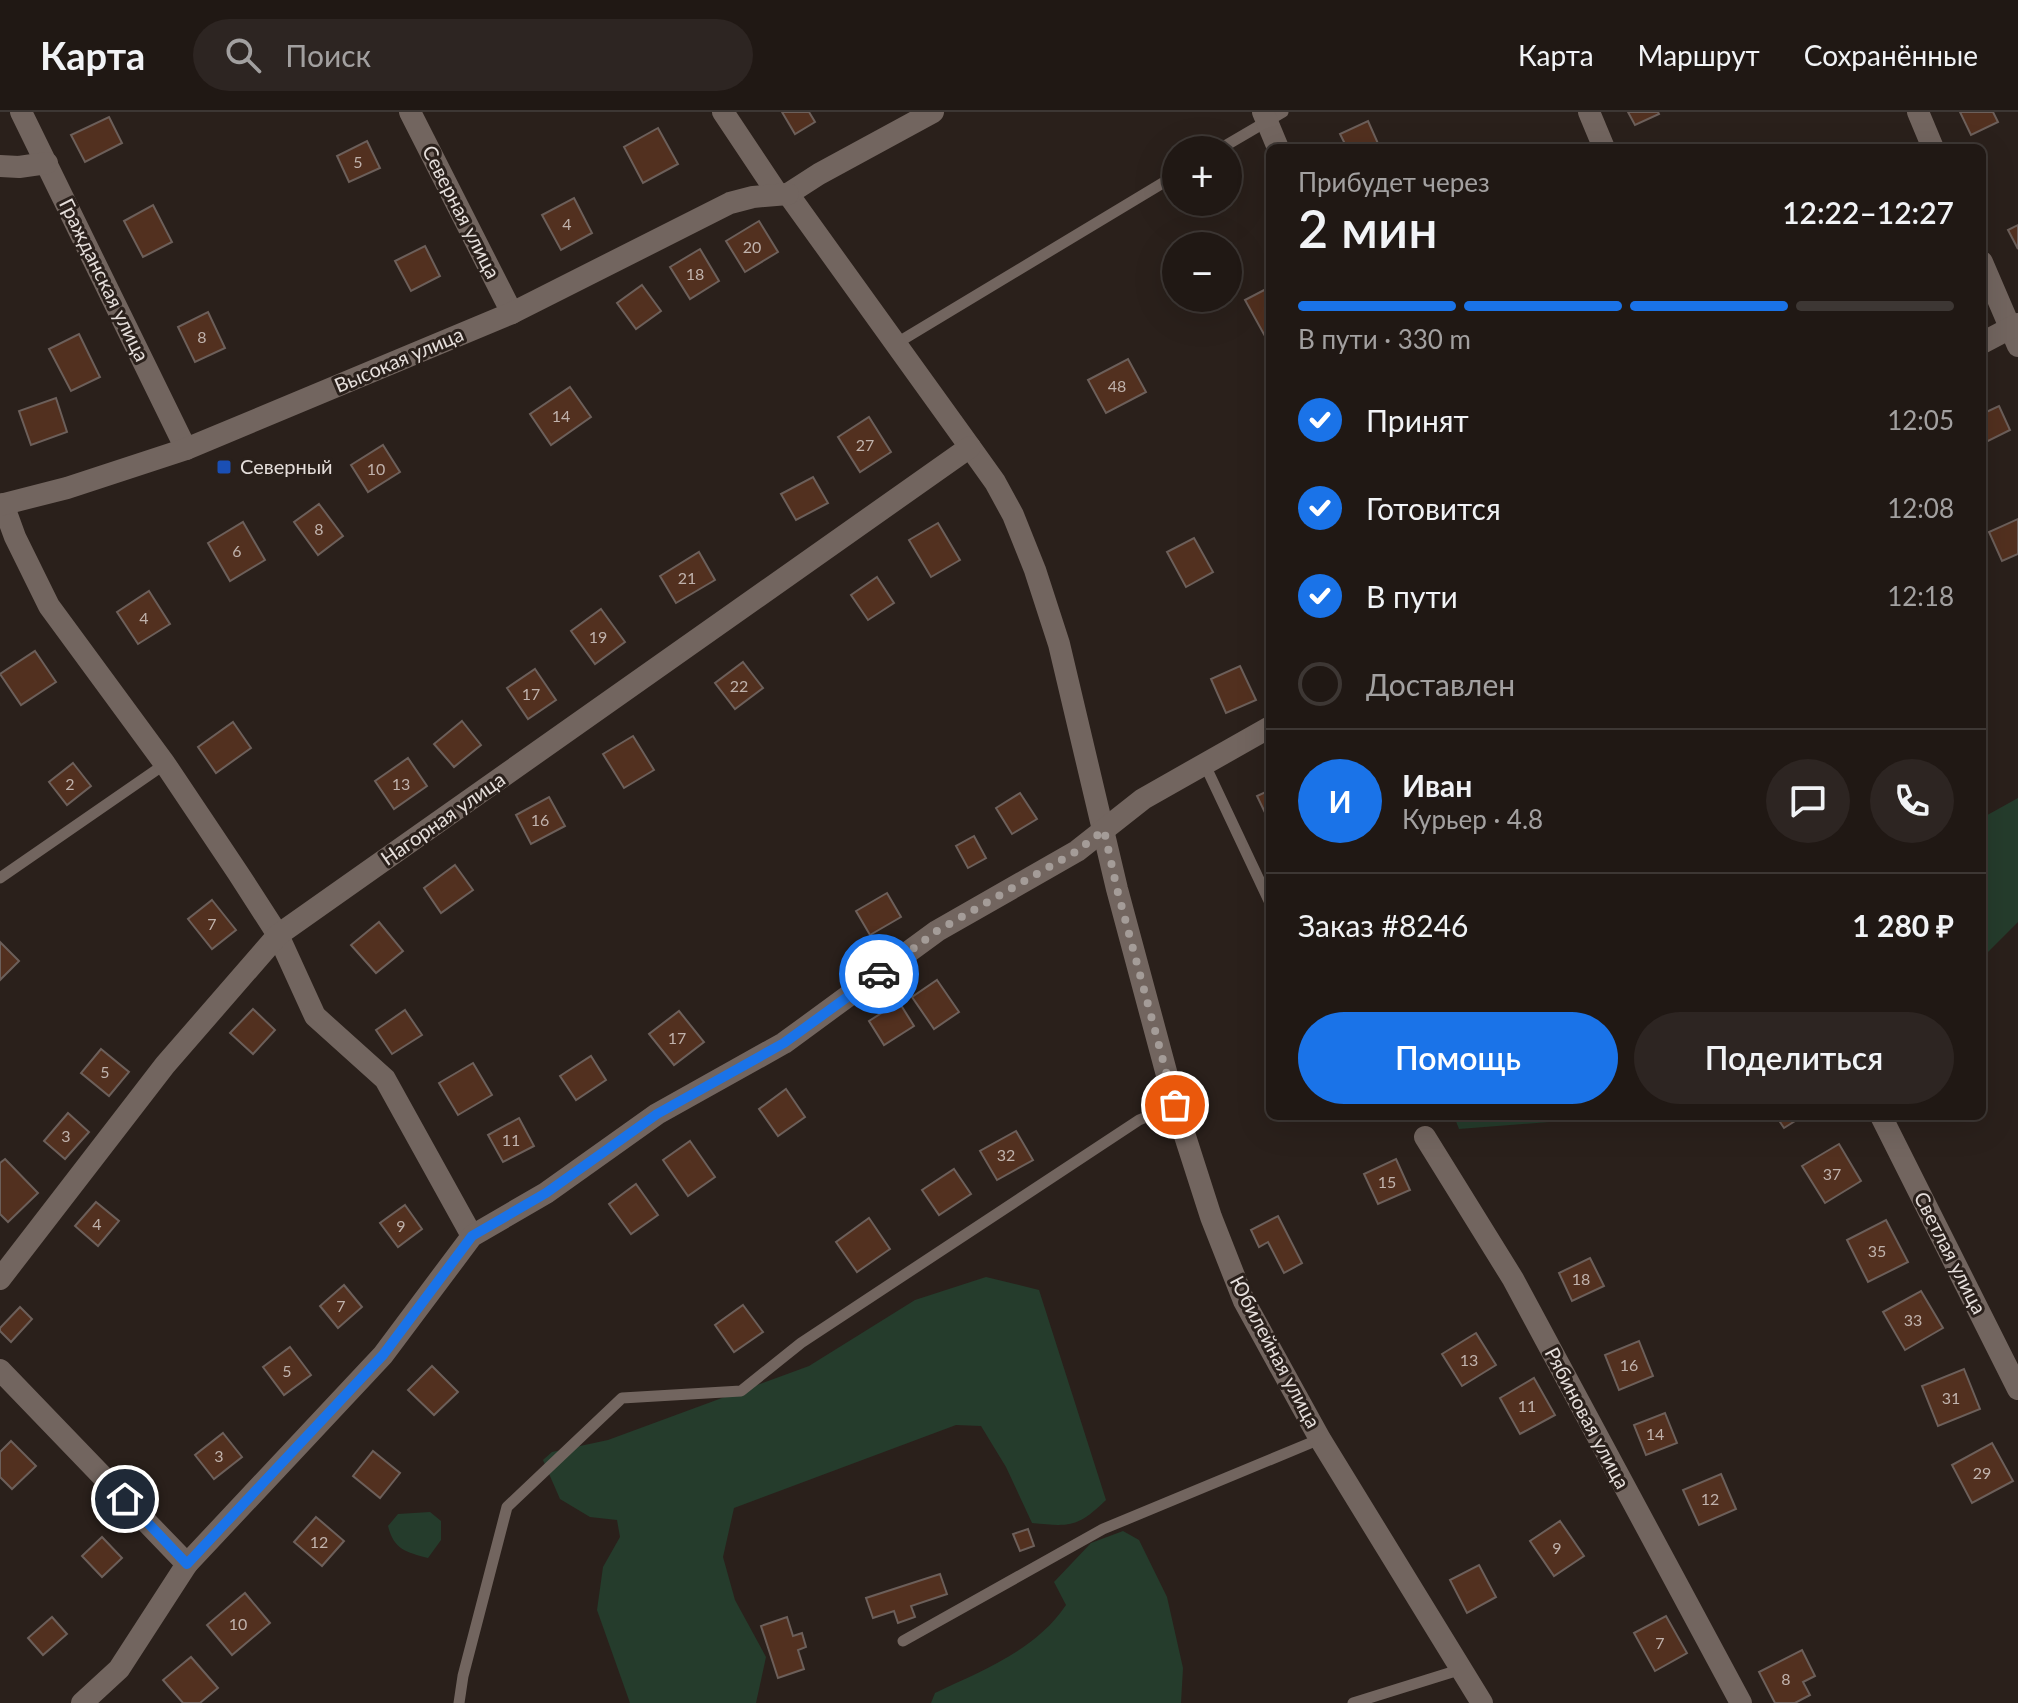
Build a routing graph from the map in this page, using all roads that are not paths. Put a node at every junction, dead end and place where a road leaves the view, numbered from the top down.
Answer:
1 (21, 112) edge
2 (410, 112) edge
3 (723, 112) edge
4 (933, 112) edge
5 (1589, 112) edge
6 (1918, 112) edge
7 (1271, 115) edge
8 (1239, 136) edge
9 (1277, 144) edge
10 (1602, 144) edge
11 (1931, 144) edge
12 (47, 163) junction
13 (0, 166) edge
14 (1162, 183) edge
15 (783, 194) junction
16 (1986, 270) edge
17 (512, 313) junction
18 (2015, 332) edge
19 (1986, 342) edge
20 (897, 343) junction
21 (970, 447) junction
22 (186, 449) junction
23 (1, 504) edge
24 (8, 540) edge
25 (1266, 729) edge
26 (165, 764) junction
27 (1205, 765) junction
28 (1104, 830) junction
29 (0, 878) edge
30 (1266, 895) edge
31 (278, 935) junction
32 (1175, 1105) junction
33 (1883, 1120) edge
34 (1425, 1137) dead end
35 (472, 1236) junction
36 (0, 1279) edge
37 (0, 1370) edge
38 (2018, 1389) edge
39 (1320, 1439) junction
40 (187, 1564) junction
41 (903, 1641) dead end
42 (1462, 1669) junction
43 (82, 1703) edge
44 (459, 1703) edge
45 (1353, 1703) edge
46 (1482, 1703) edge
47 (1741, 1703) edge

1 - 12 street, Гражданская улица
2 - 17 street, Северная улица
3 - 15 street, Юбилейная улица
4 - 15 street
5 - 10 street
6 - 11 street
7 - 8 lane
7 - 9 street
12 - 13 street
12 - 22 street, Гражданская улица
14 - 20 lane
15 - 17 street, Высокая улица
15 - 20 street, Юбилейная улица
16 - 18 street
17 - 22 street, Высокая улица
18 - 19 street
20 - 21 street, Юбилейная улица
21 - 28 street, Юбилейная улица
21 - 31 street, Нагорная улица
22 - 23 street, Высокая улица
23 - 24 street
24 - 26 street
25 - 27 street
26 - 29 lane
26 - 31 street
27 - 28 street
27 - 30 lane
28 - 32 street, Юбилейная улица
28 - 35 street
31 - 35 street
31 - 36 street, Нагорная улица
32 - 39 street, Юбилейная улица
32 - 44 lane
33 - 38 street, Светлая улица
34 - 47 street, Рябиновая улица
35 - 40 street
37 - 40 street
39 - 41 lane
39 - 42 street, Юбилейная улица
40 - 43 street
42 - 45 lane
42 - 46 street, Юбилейная улица

